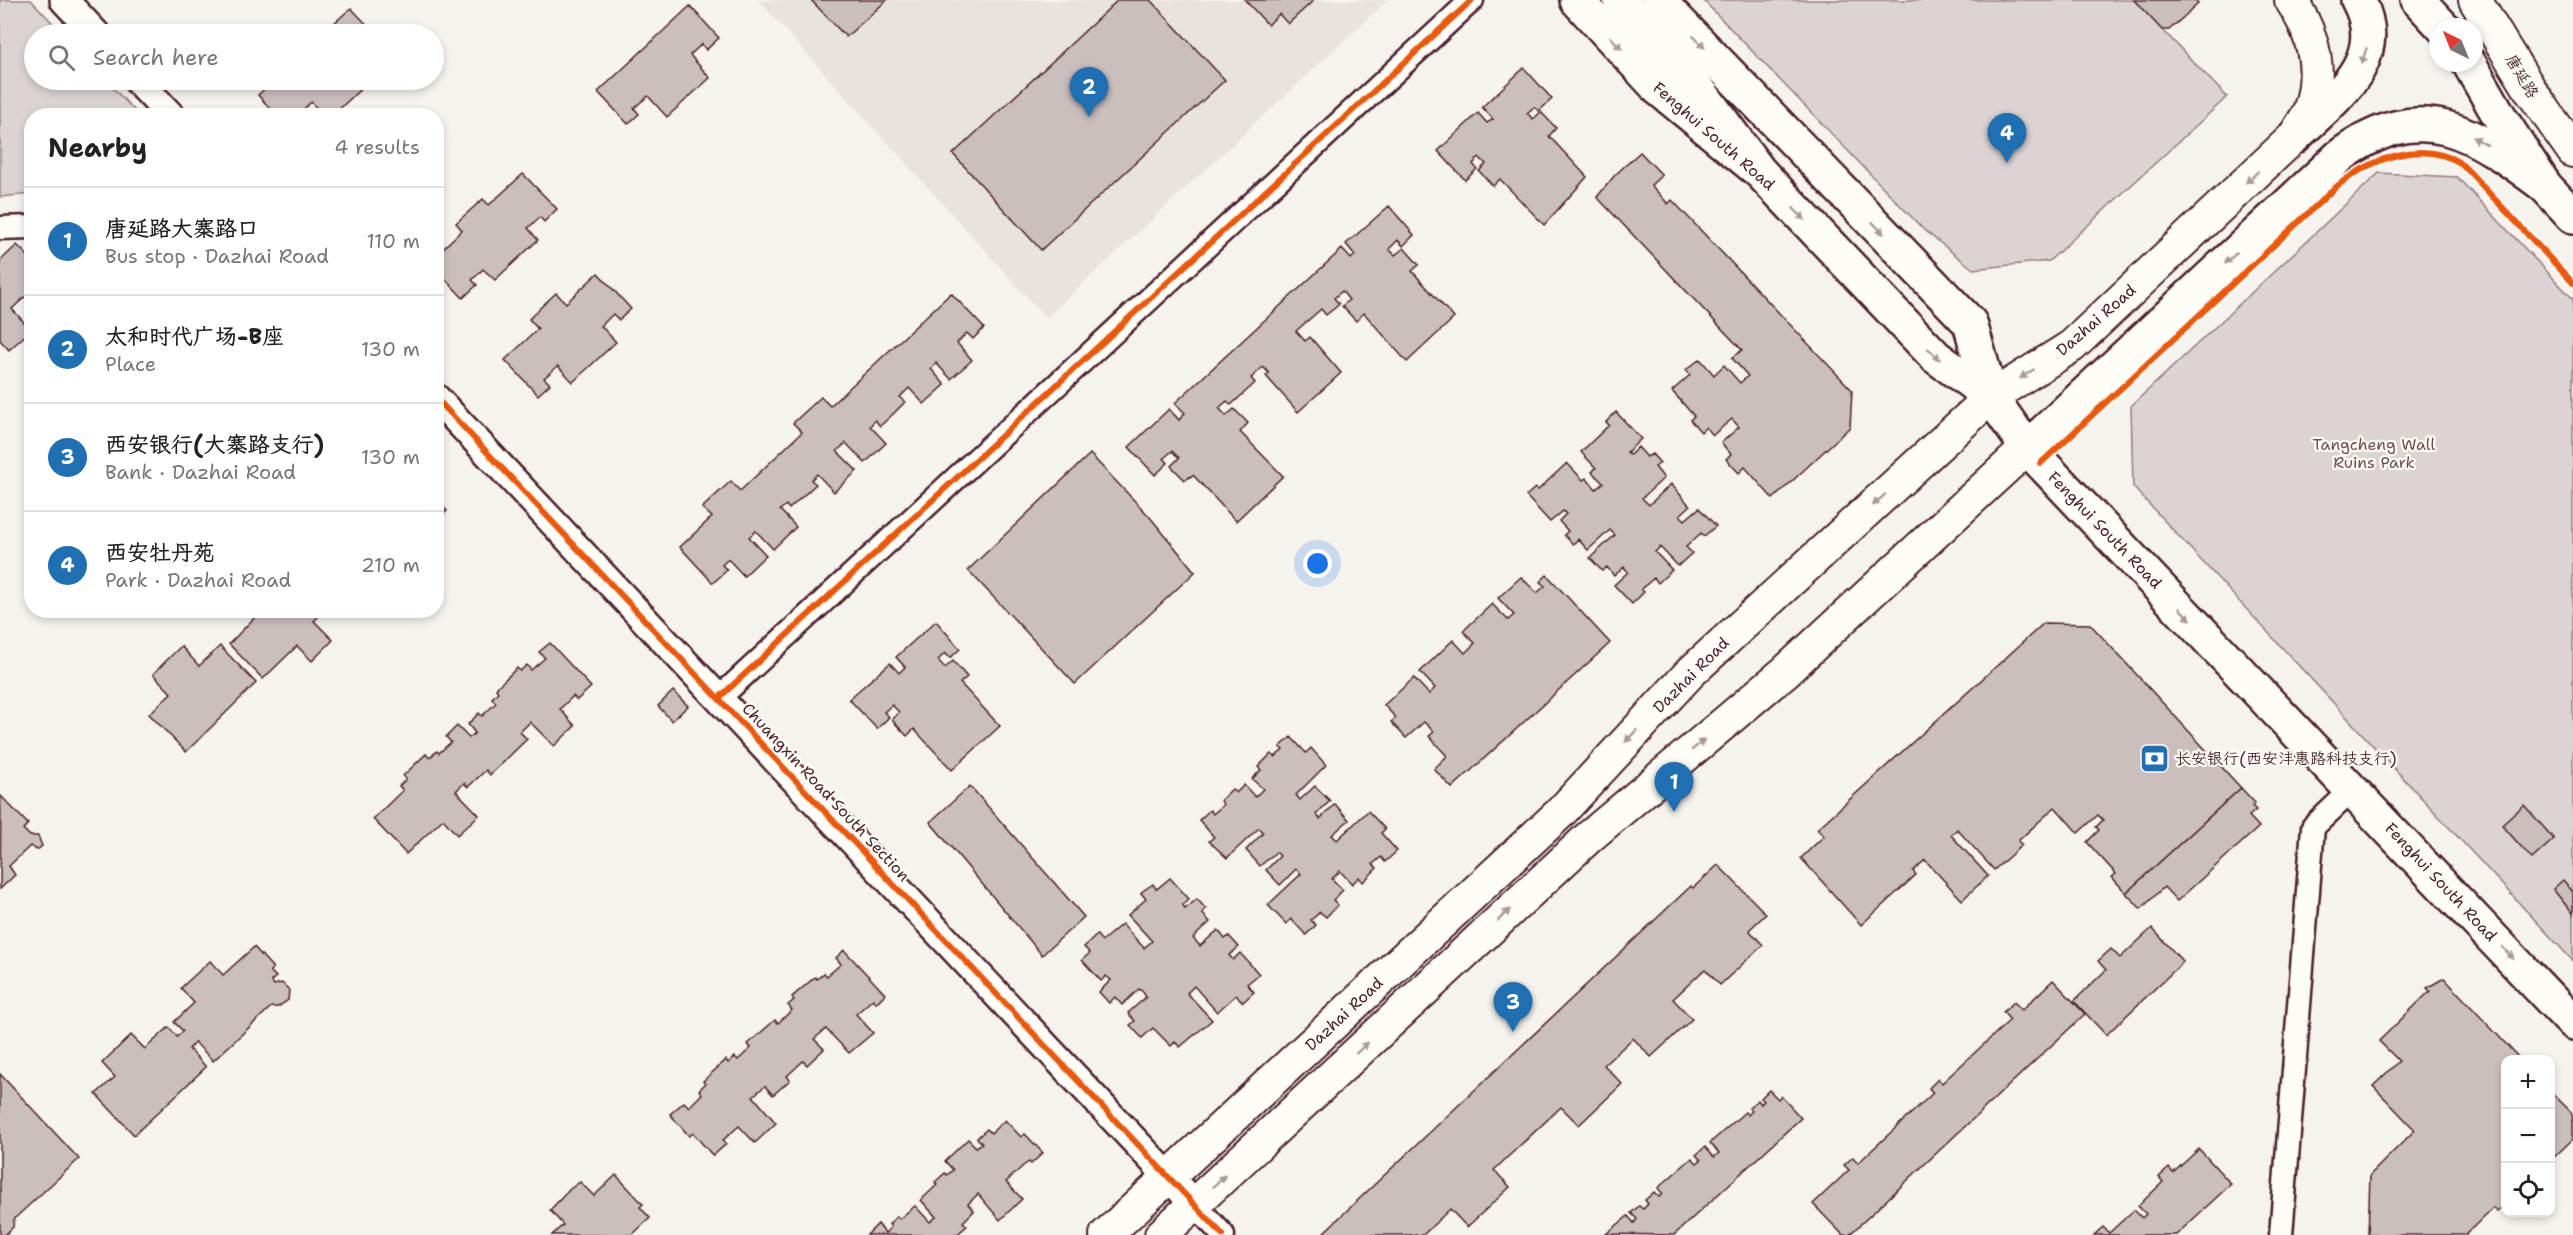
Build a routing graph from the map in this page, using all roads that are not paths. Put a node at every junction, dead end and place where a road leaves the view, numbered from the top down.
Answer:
1 (64, 0) edge
2 (1472, 0) edge
3 (1577, 0) edge
4 (1620, 0) edge
5 (1658, 0) edge
6 (2291, 0) edge
7 (2358, 0) edge
8 (2418, 0) edge
9 (2475, 0) edge
10 (2435, 18) edge
11 (87, 24) edge
12 (2474, 72) edge
13 (146, 90) edge
14 (163, 108) edge
15 (2294, 137) junction
16 (2573, 151) edge
17 (1759, 171) junction
18 (2545, 186) junction
19 (2573, 216) edge
20 (24, 227) edge
21 (0, 228) edge
22 (1991, 397) junction
23 (444, 407) edge
24 (2027, 448) junction
25 (719, 698) junction
26 (2353, 789) junction
27 (2573, 1023) edge
28 (1169, 1177) junction
29 (1194, 1204) junction
30 (1106, 1235) edge
31 (1161, 1235) edge
32 (1222, 1235) edge
33 (2281, 1235) edge

1 - 11 street
2 - 25 street
3 -> 17 main road, Fenghui South Road
4 - 17 main road
5 -> 22 main road
6 - 15 main road
7 -> 15 main road
8 - 10 main road
9 - 16 main road, 唐延路
12 - 18 main road
13 - 14 street
15 -> 22 main road, Dazhai Road
17 -> 22 main road, Fenghui South Road
18 - 19 main road
18 -> 24 main road
20 - 21 street
22 - 24 main road, Fenghui South Road
22 -> 28 main road, Dazhai Road
23 - 25 street, Chuangxin Road South Section
24 -> 26 main road, Fenghui South Road
29 -> 24 main road
25 - 28 street, Chuangxin Road South Section
26 -> 27 main road, Fenghui South Road
26 - 33 street
28 - 29 street, Chuangxin Road South Section
28 - 30 main road, Dazhai Road
29 - 31 main road
29 - 32 street

